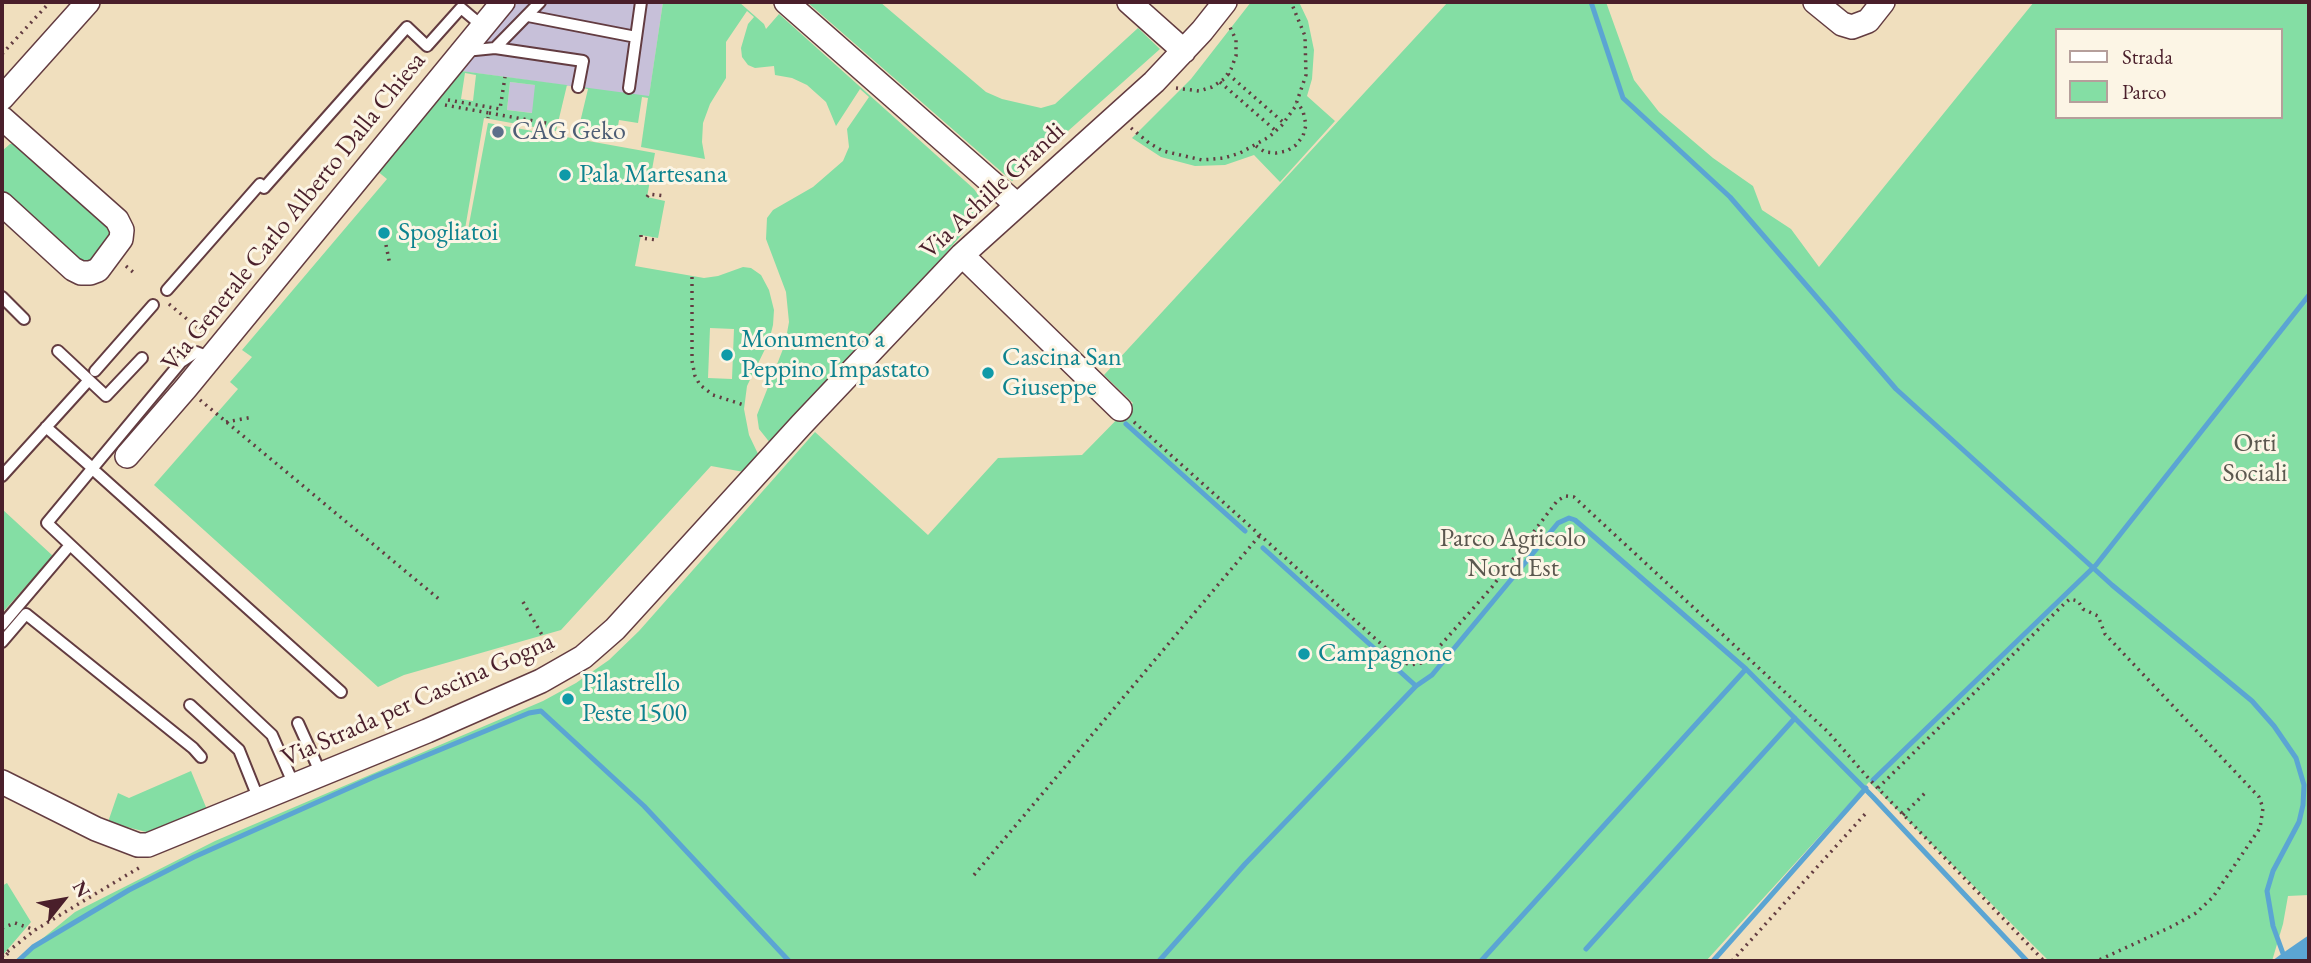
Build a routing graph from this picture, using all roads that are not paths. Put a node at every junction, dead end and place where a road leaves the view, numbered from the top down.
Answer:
1 (88, 2) edge
2 (503, 2) edge
3 (540, 2) edge
4 (641, 2) edge
5 (786, 2) edge
6 (1129, 2) edge
7 (1815, 2) edge
8 (1883, 2) edge
9 (1226, 12) edge
10 (528, 16) junction
11 (474, 19) dead end
12 (636, 37) junction
13 (495, 48) junction
14 (462, 51) junction
15 (1184, 51) junction
16 (578, 87) dead end
17 (629, 88) dead end
18 (2, 98) edge
19 (6, 130) edge
20 (2, 204) edge
21 (1016, 204) junction
22 (962, 255) junction
23 (166, 295) road end
24 (2, 297) edge
25 (153, 305) dead end
26 (24, 319) dead end
27 (58, 351) dead end
28 (214, 352) junction
29 (142, 358) dead end
30 (92, 375) junction
31 (1120, 409) road end
32 (802, 425) joint
33 (46, 427) junction
34 (127, 456) dead end
35 (2, 476) edge
36 (70, 545) junction
37 (2, 625) edge
38 (2, 642) edge
39 (341, 692) dead end
40 (190, 705) dead end
41 (298, 723) dead end
42 (201, 757) dead end
43 (321, 774) junction
44 (2, 782) edge
45 (294, 785) junction
46 (259, 800) junction

1 - 18 street
2 - 14 street, Via Generale Carlo Alberto Dalla Chiesa
3 - 10 lane
4 - 12 lane
5 - 21 street
6 - 15 street
7 - 8 street
9 - 15 street, Via Achille Grandi
10 - 12 lane
10 - 13 lane
11 - 23 lane
12 - 17 lane
13 - 14 lane
13 - 16 lane
14 - 28 street, Via Generale Carlo Alberto Dalla Chiesa
15 - 21 street, Via Achille Grandi
19 - 20 street
21 - 22 street, Via Achille Grandi
22 - 31 street
22 - 32 street, Via Achille Grandi
24 - 26 lane
25 - 30 lane
27 - 30 lane
28 - 34 street, Via Generale Carlo Alberto Dalla Chiesa
28 - 36 lane
29 - 30 lane
30 - 33 lane
32 - 43 street, Via Strada per Cascina Gogna
33 - 35 lane
33 - 39 lane
36 - 37 lane
36 - 45 lane
38 - 42 lane
40 - 46 lane
41 - 43 lane
43 - 45 street, Via Strada per Cascina Gogna
44 - 46 street, Via Strada per Cascina Gogna
45 - 46 street, Via Strada per Cascina Gogna

